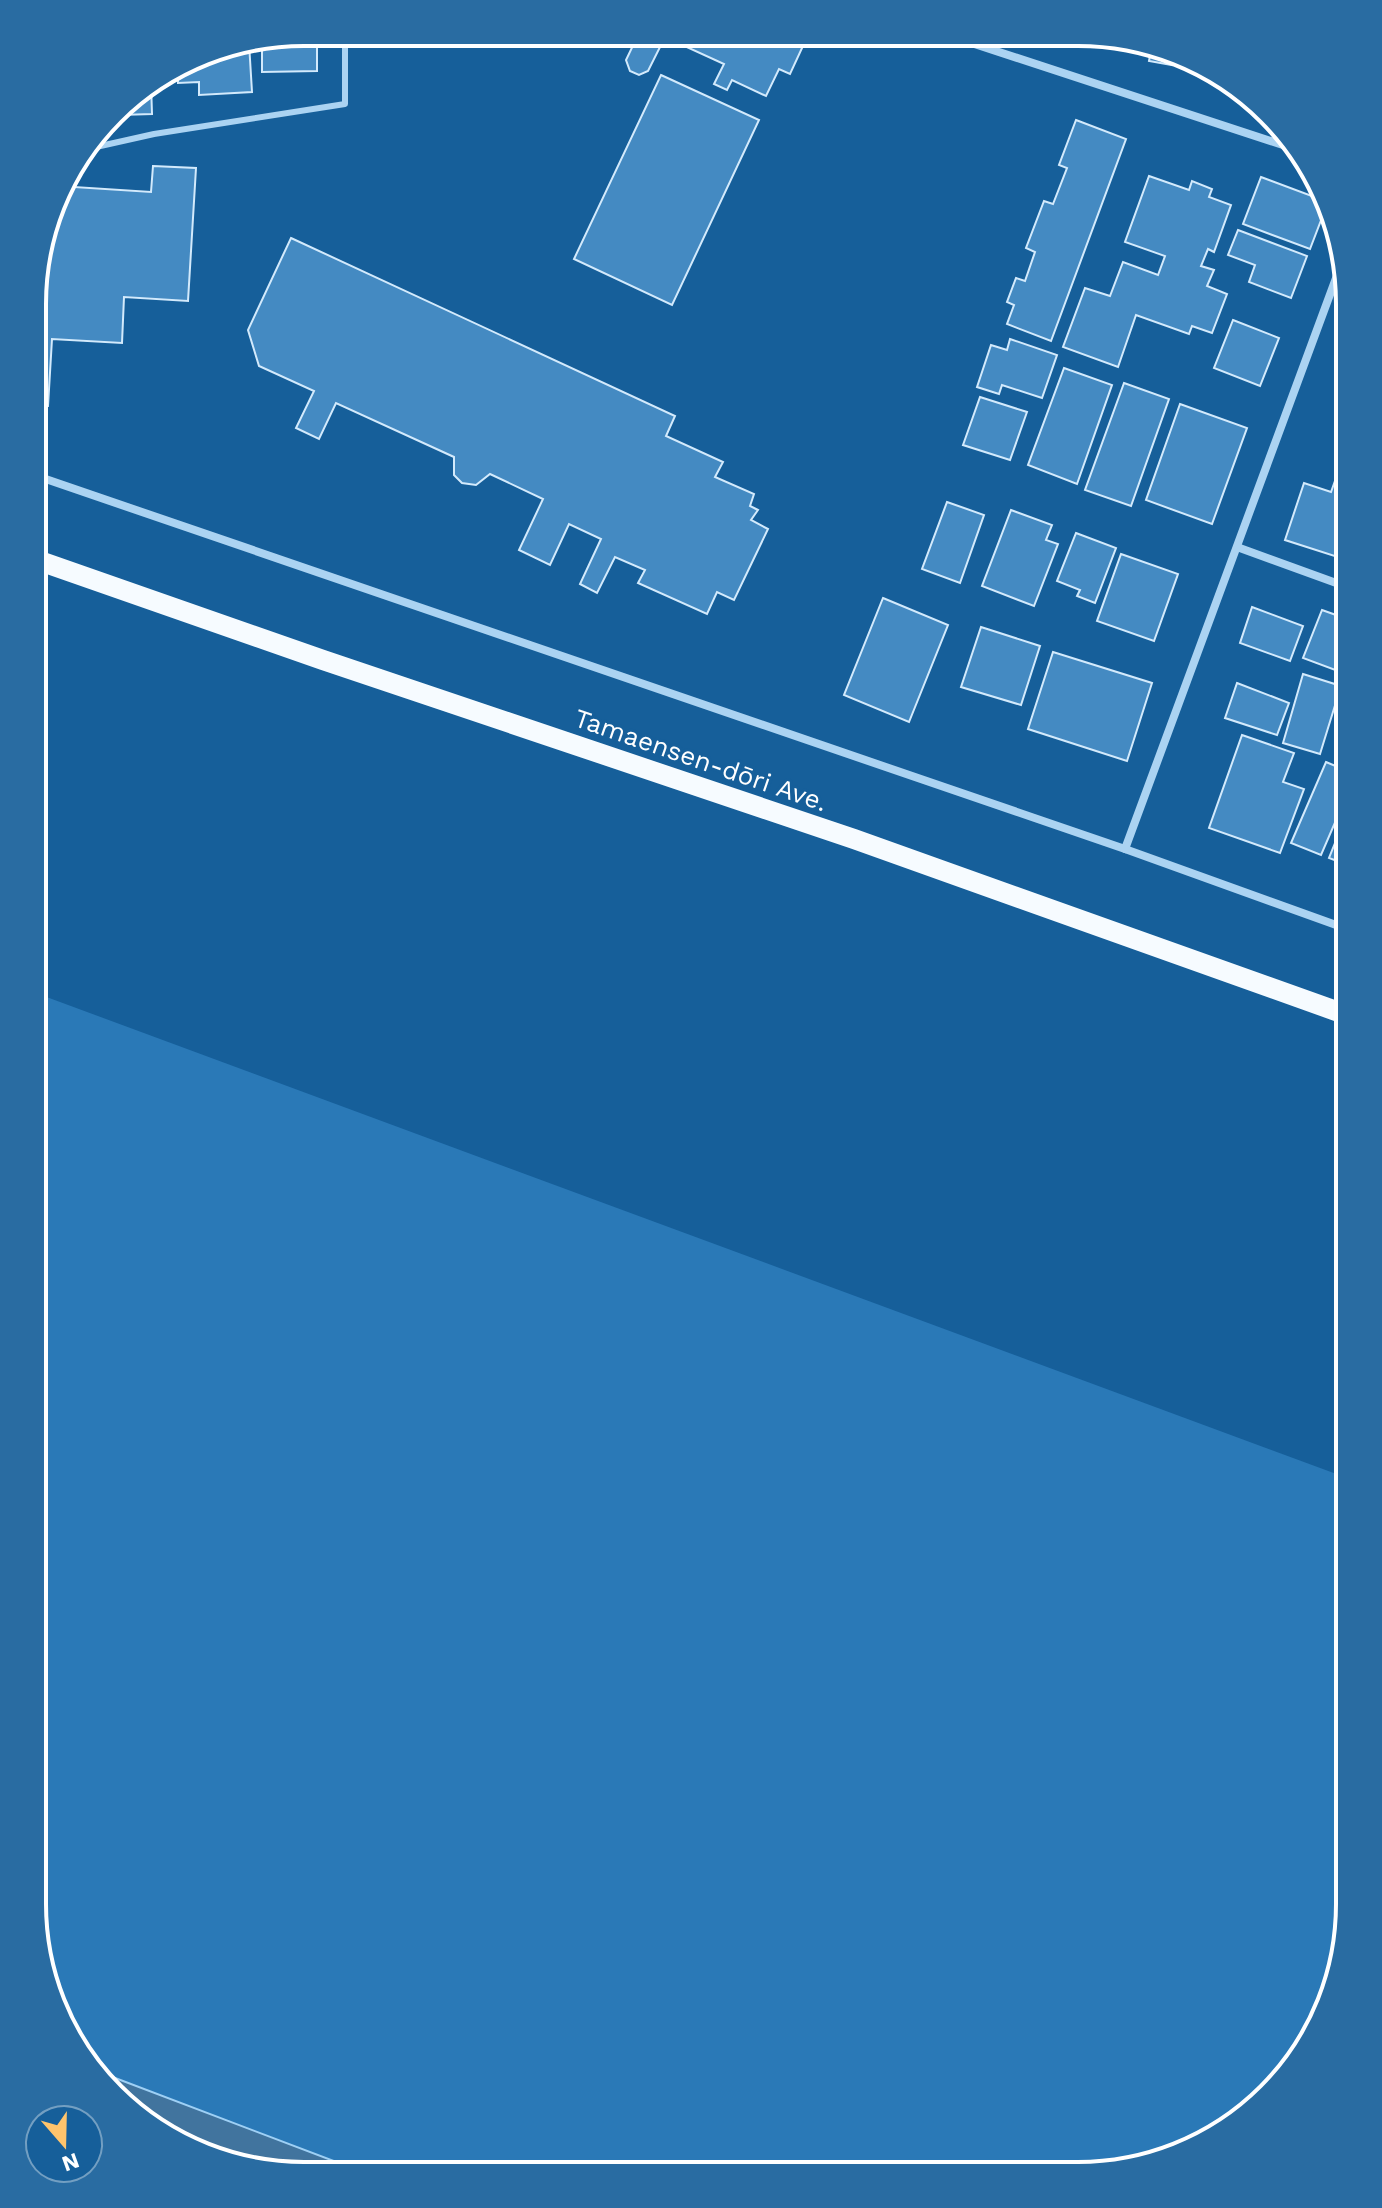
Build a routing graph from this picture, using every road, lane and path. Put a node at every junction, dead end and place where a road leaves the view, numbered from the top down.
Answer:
1 (345, 46) edge
2 (981, 46) edge
3 (1280, 144) edge
4 (101, 146) edge
5 (1335, 282) edge
6 (46, 479) edge
7 (1237, 547) junction
8 (46, 563) edge
9 (1336, 583) edge
10 (1125, 849) junction
11 (1336, 925) edge
12 (1336, 1011) edge

1 - 4 lane
2 - 3 street
5 - 7 street
6 - 10 street
7 - 9 street
7 - 10 street
8 - 12 main road, Tamaensen-dōri Ave.
10 - 11 street

